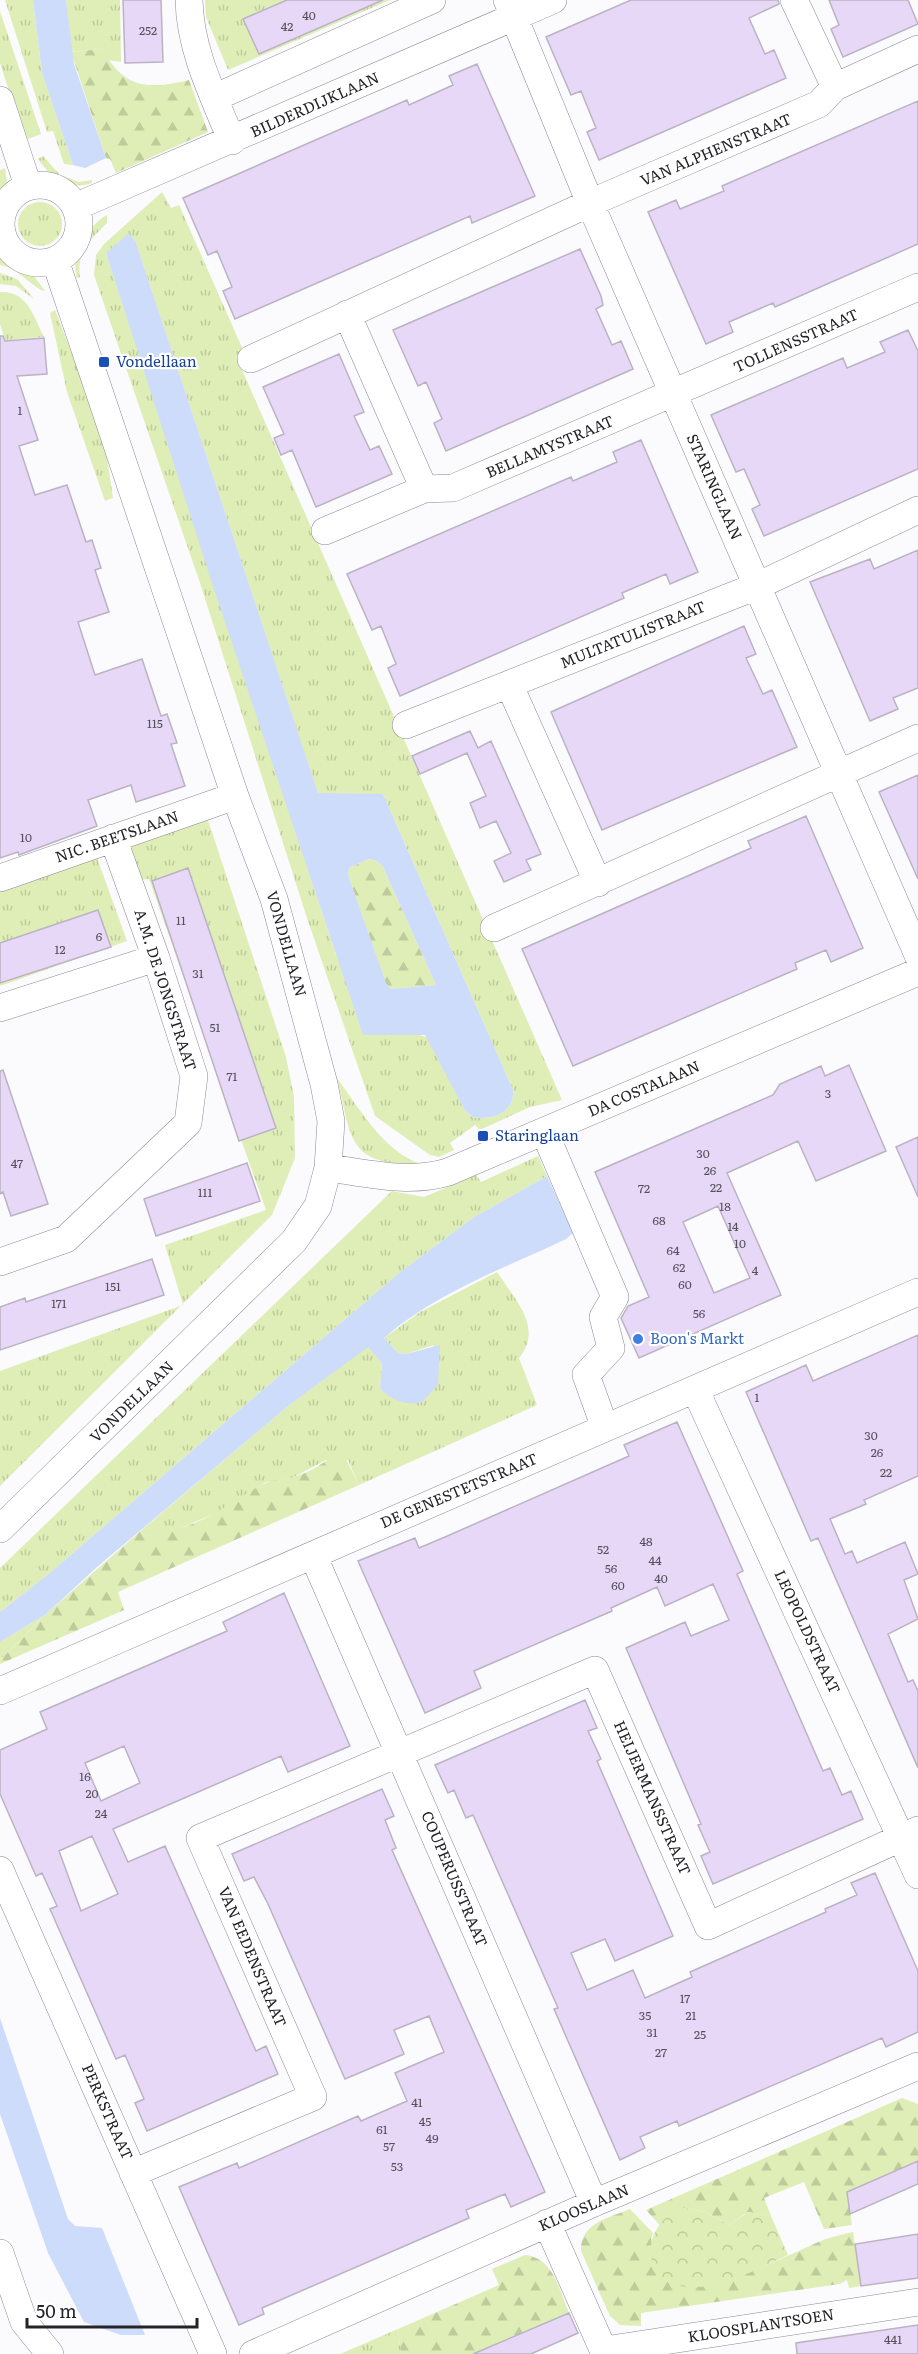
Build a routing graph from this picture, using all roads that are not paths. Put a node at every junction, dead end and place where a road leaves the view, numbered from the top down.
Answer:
1 (189, 0) edge
2 (432, 0) edge
3 (553, 0) edge
4 (794, 0) edge
5 (510, 9) edge
6 (918, 49) edge
7 (835, 87) junction
8 (214, 98) junction
9 (0, 100) edge
10 (232, 141) junction
11 (28, 186) junction
12 (590, 203) junction
13 (75, 207) junction
14 (2, 235) edge
15 (55, 260) junction
16 (918, 287) edge
17 (346, 314) junction
18 (251, 359) dead end
19 (673, 394) junction
20 (424, 489) junction
21 (918, 510) edge
22 (325, 531) dead end
23 (757, 585) junction
24 (509, 684) junction
25 (406, 725) dead end
26 (918, 738) edge
27 (838, 772) junction
28 (235, 796) junction
29 (112, 838) junction
30 (0, 878) edge
31 (598, 883) junction
32 (494, 928) dead end
33 (918, 955) edge
34 (156, 958) junction
35 (918, 972) edge
36 (0, 1008) edge
37 (544, 1131) junction
38 (328, 1168) junction
39 (0, 1260) edge
40 (918, 1292) edge
41 (695, 1389) junction
42 (605, 1428) junction
43 (0, 1529) edge
44 (313, 1555) junction
45 (0, 1690) edge
46 (399, 1752) junction
47 (910, 1833) edge
48 (0, 1870) edge
49 (918, 1875) edge
50 (918, 2066) edge
51 (133, 2173) junction
52 (594, 2203) junction
53 (548, 2223) junction
54 (0, 2253) edge
55 (918, 2302) edge
56 (605, 2352) edge
57 (50, 2354) edge
58 (213, 2354) edge
59 (253, 2354) edge

1 - 8 street
2 - 8 street
3 - 5 street, BILDERDIJKLAAN
4 - 7 street
5 - 10 street, BILDERDIJKLAAN
5 - 12 street, STARINGLAAN
6 - 7 street, VAN ALPHENSTRAAT
7 - 12 street, VAN ALPHENSTRAAT
8 - 10 street
9 - 11 street
10 - 13 street, BILDERDIJKLAAN
11 - 13 street
11 - 14 street
12 - 17 street
12 - 19 street, STARINGLAAN
13 - 15 street
14 - 15 street
15 - 28 street, VONDELLAAN
16 - 19 street, TOLLENSSTRAAT
17 - 18 street
17 - 20 street
19 - 20 street, BELLAMYSTRAAT
19 - 23 street, STARINGLAAN
20 - 22 street, BELLAMYSTRAAT
21 - 23 street
23 - 24 street, MULTATULISTRAAT
23 - 27 street, STARINGLAAN
24 - 25 street, MULTATULISTRAAT
24 - 31 street
26 - 27 street
27 - 31 street
27 - 33 street, STARINGLAAN
28 - 29 street, NIC. BEETSLAAN
28 - 38 street, VONDELLAAN
29 - 30 street, NIC. BEETSLAAN
29 - 34 street, A.M. DE JONGSTRAAT
31 - 32 street
34 - 36 street
34 - 39 street, A.M. DE JONGSTRAAT
35 - 37 street, DA COSTALAAN
37 - 38 street, DA COSTALAAN
37 - 42 street
38 - 43 street, VONDELLAAN
40 - 41 street, DE GENESTETSTRAAT
41 - 42 street, DE GENESTETSTRAAT
41 - 47 street, LEOPOLDSTRAAT
42 - 44 street, DE GENESTETSTRAAT
44 - 45 street, DE GENESTETSTRAAT
44 - 46 street, COUPERUSSTRAAT
46 - 47 street, HEIJERMANSSTRAAT
46 - 51 street, VAN EEDENSTRAAT
46 - 52 street, COUPERUSSTRAAT
47 - 49 street, LEOPOLDSTRAAT
48 - 51 street, PERKSTRAAT
50 - 52 street, KLOOSLAAN
51 - 58 street, PERKSTRAAT
52 - 53 street, KLOOSLAAN
53 - 56 street, KLOOSPLANTSOEN
53 - 59 street, KLOOSLAAN
54 - 57 street
55 - 56 street, KLOOSPLANTSOEN

